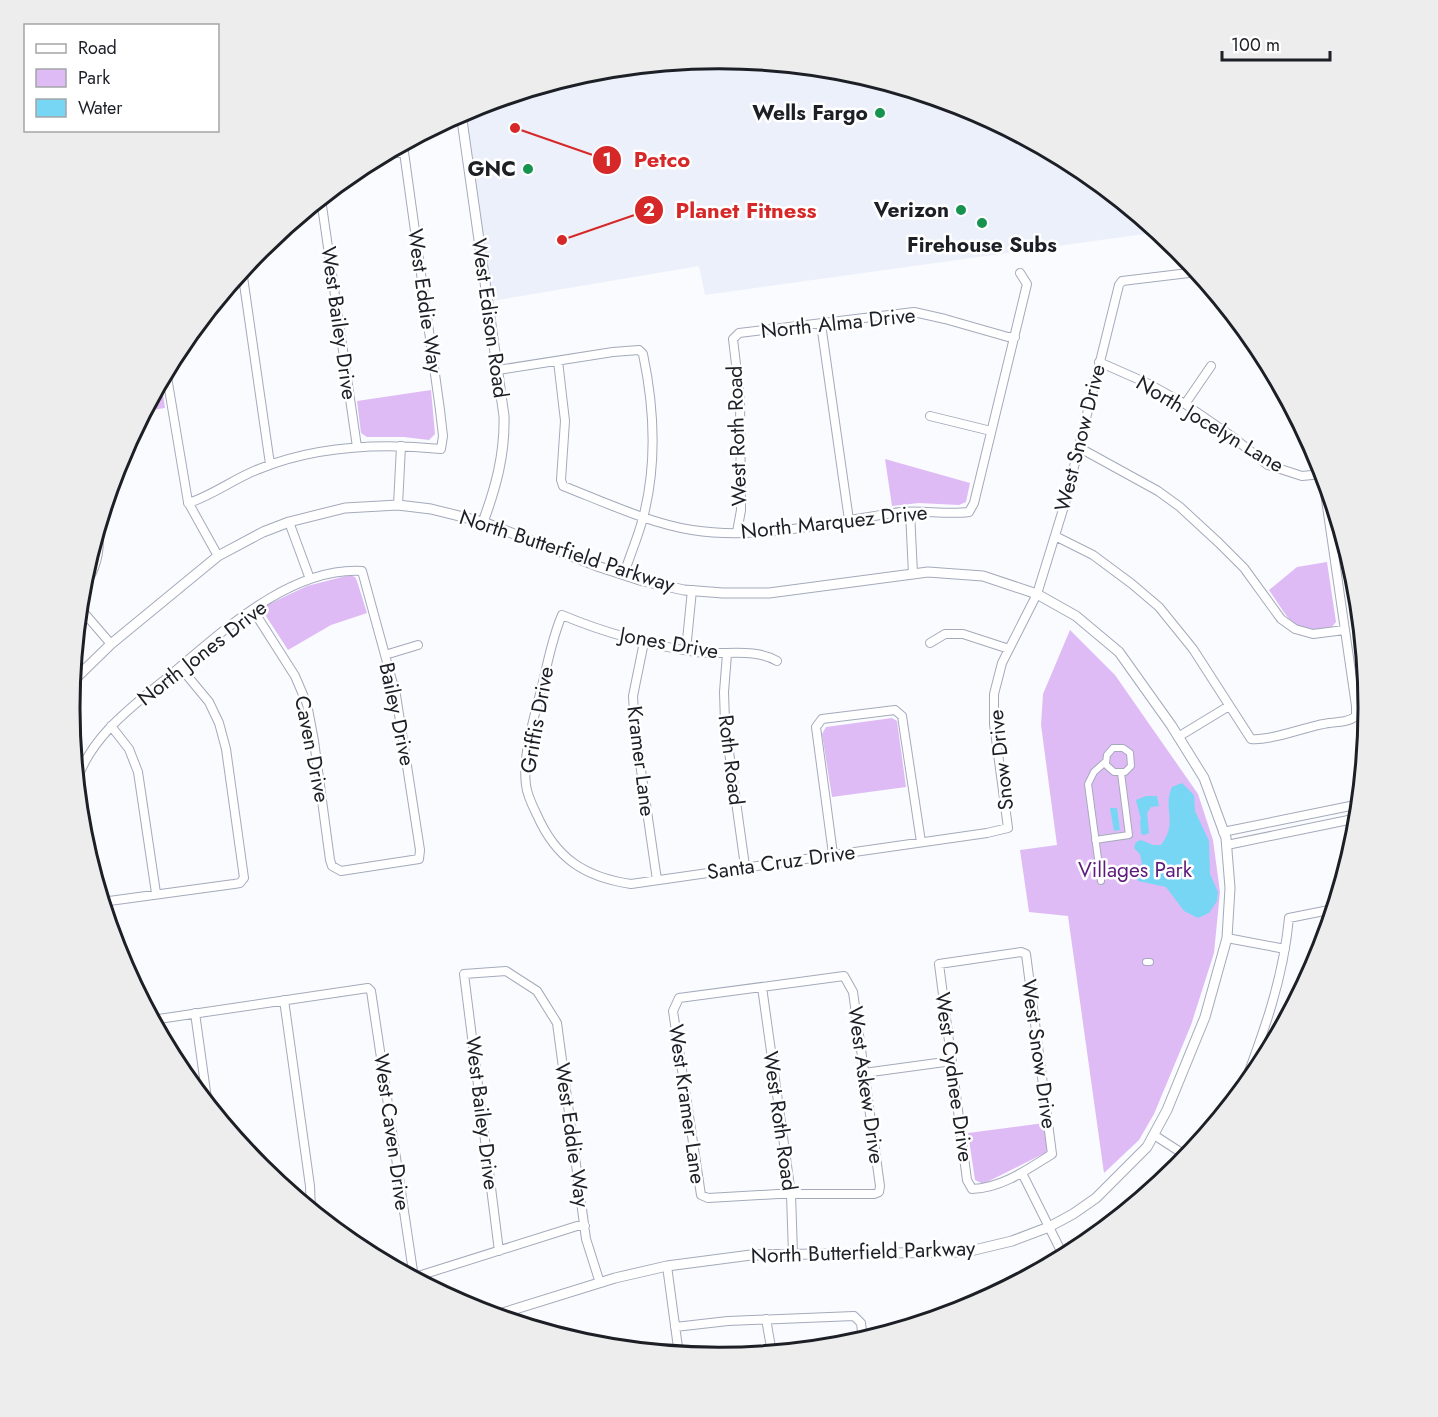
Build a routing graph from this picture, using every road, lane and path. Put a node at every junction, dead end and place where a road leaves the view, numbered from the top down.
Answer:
1 (462, 123) edge
2 (404, 152) edge
3 (322, 207) edge
4 (1020, 273) dead end
5 (1187, 273) edge
6 (244, 281) edge
7 (821, 324) junction
8 (1015, 337) junction
9 (733, 339) joint
10 (558, 361) junction
11 (1099, 362) junction
12 (1211, 366) dead end
13 (498, 370) junction
14 (168, 384) edge
15 (1185, 404) junction
16 (930, 416) dead end
17 (991, 431) junction
18 (402, 446) junction
19 (357, 447) junction
20 (1078, 447) junction
21 (270, 464) junction
22 (1314, 475) edge
23 (188, 503) junction
24 (398, 505) junction
25 (1327, 510) edge
26 (910, 512) junction
27 (643, 516) junction
28 (849, 520) junction
29 (289, 522) junction
30 (483, 522) junction
31 (738, 532) junction
32 (1055, 536) junction
33 (218, 556) junction
34 (362, 571) joint
35 (624, 574) junction
36 (913, 574) junction
37 (310, 579) junction
38 (692, 590) junction
39 (1037, 594) junction
40 (253, 610) junction
41 (562, 615) joint
42 (87, 616) edge
43 (1344, 630) junction
44 (644, 642) junction
45 (930, 643) dead end
46 (111, 644) junction
47 (418, 645) dead end
48 (1009, 649) junction
49 (686, 650) junction
50 (728, 654) junction
51 (385, 656) junction
52 (777, 661) dead end
53 (180, 667) junction
54 (81, 673) edge
55 (1229, 706) junction
56 (111, 726) junction
57 (1178, 737) junction
58 (1106, 763) junction
59 (83, 767) edge
60 (1121, 773) junction
61 (1351, 806) edge
62 (1348, 820) edge
63 (1008, 828) joint
64 (1223, 832) junction
65 (1095, 840) junction
66 (921, 842) junction
67 (1227, 845) junction
68 (560, 853) joint
69 (833, 854) junction
70 (419, 859) joint
71 (745, 866) junction
72 (657, 880) junction
73 (1101, 881) dead end
74 (156, 893) junction
75 (109, 901) edge
76 (1326, 911) edge
77 (1227, 938) junction
78 (1285, 949) junction
79 (939, 964) joint
80 (762, 987) junction
81 (537, 991) joint
82 (284, 1000) junction
83 (195, 1013) junction
84 (160, 1019) edge
85 (1258, 1052) edge
86 (952, 1061) junction
87 (864, 1073) junction
88 (206, 1089) edge
89 (1154, 1135) junction
90 (1180, 1152) edge
91 (1022, 1173) junction
92 (791, 1194) junction
93 (311, 1200) edge
94 (585, 1226) junction
95 (1049, 1227) junction
96 (1060, 1249) edge
97 (499, 1251) junction
98 (793, 1254) junction
99 (667, 1266) junction
100 (412, 1269) edge
101 (423, 1275) edge
102 (600, 1282) junction
103 (507, 1312) edge
104 (766, 1319) junction
105 (675, 1327) junction
106 (862, 1332) edge
107 (771, 1346) edge
108 (678, 1347) edge

1 - 13 street, West Edison Road
2 - 18 street, West Eddie Way
3 - 19 street, West Bailey Drive
4 - 8 street
5 - 11 street, West Snow Drive
6 - 21 street
7 - 8 street, North Alma Drive
7 - 9 street, North Alma Drive
7 - 28 street
8 - 17 street
9 - 31 street, West Roth Road
10 - 13 street
10 - 27 street, North Marquez Drive
10 - 27 street
11 - 15 street, North Jocelyn Lane
11 - 20 street, West Snow Drive
12 - 15 street
13 - 30 street, West Edison Road
14 - 23 street
15 - 22 street, North Jocelyn Lane
16 - 17 street
17 - 26 street, North Marquez Drive
18 - 19 street
18 - 24 street
19 - 21 street
20 - 32 street, West Snow Drive
20 - 43 street
21 - 23 street
23 - 33 street
24 - 29 street, North Butterfield Parkway
24 - 30 street, North Butterfield Parkway
25 - 43 street
26 - 28 street, North Marquez Drive
26 - 36 street
27 - 31 street, North Marquez Drive
27 - 35 street
28 - 31 street, North Marquez Drive
29 - 33 street, North Butterfield Parkway
29 - 37 street
30 - 35 street, North Butterfield Parkway
32 - 39 street, West Snow Drive
32 - 55 street
33 - 46 street, North Butterfield Parkway
34 - 37 street, North Jones Drive
34 - 51 street, Bailey Drive
35 - 38 street, North Butterfield Parkway
36 - 38 street, North Butterfield Parkway
36 - 39 street, North Butterfield Parkway
37 - 40 street, North Jones Drive
38 - 49 street
39 - 48 street, Snow Drive
39 - 57 street, North Butterfield Parkway
40 - 53 street, North Jones Drive
40 - 70 street, Caven Drive
41 - 44 street, Jones Drive
41 - 68 street, Griffis Drive
42 - 46 street
43 - 55 street
44 - 49 street, Jones Drive
44 - 72 street, Kramer Lane
45 - 48 street
46 - 54 street, North Butterfield Parkway
47 - 51 street
48 - 63 street, Snow Drive
49 - 50 street, Jones Drive
50 - 52 street, Jones Drive
50 - 71 street, Roth Road
51 - 70 street, Bailey Drive
53 - 56 street, North Jones Drive
53 - 74 street
55 - 57 street
56 - 59 street, North Jones Drive
56 - 74 street
57 - 64 street, North Butterfield Parkway
58 - 60 street
58 - 60 street
58 - 65 street
60 - 65 street
61 - 64 street
62 - 67 street
63 - 66 street, Santa Cruz Drive
64 - 67 street, North Butterfield Parkway
65 - 73 street
66 - 69 street, Santa Cruz Drive
66 - 69 street
67 - 77 street, North Butterfield Parkway
68 - 72 street, Santa Cruz Drive
69 - 71 street, Santa Cruz Drive
71 - 72 street, Santa Cruz Drive
74 - 75 street
76 - 78 street
77 - 78 street
77 - 89 street, North Butterfield Parkway
78 - 85 street
79 - 86 street, West Cydnee Drive
79 - 91 street, West Snow Drive
80 - 87 street, West Askew Drive
80 - 92 street, West Roth Road
80 - 92 street, West Kramer Lane
81 - 94 street, West Eddie Way
81 - 97 street, West Bailey Drive
82 - 83 street
82 - 93 street
82 - 100 street, West Caven Drive
83 - 84 street
83 - 88 street
86 - 87 street
86 - 91 street, West Cydnee Drive
87 - 92 street, West Askew Drive
89 - 90 street
89 - 95 street, North Butterfield Parkway
91 - 95 street
92 - 98 street, West Roth Road
94 - 97 street
94 - 102 street, West Eddie Way
95 - 96 street
95 - 98 street, North Butterfield Parkway
97 - 101 street
98 - 99 street, North Butterfield Parkway
99 - 102 street, North Butterfield Parkway
99 - 105 street
102 - 103 street, North Butterfield Parkway
104 - 105 street
104 - 106 street
104 - 107 street
105 - 108 street

